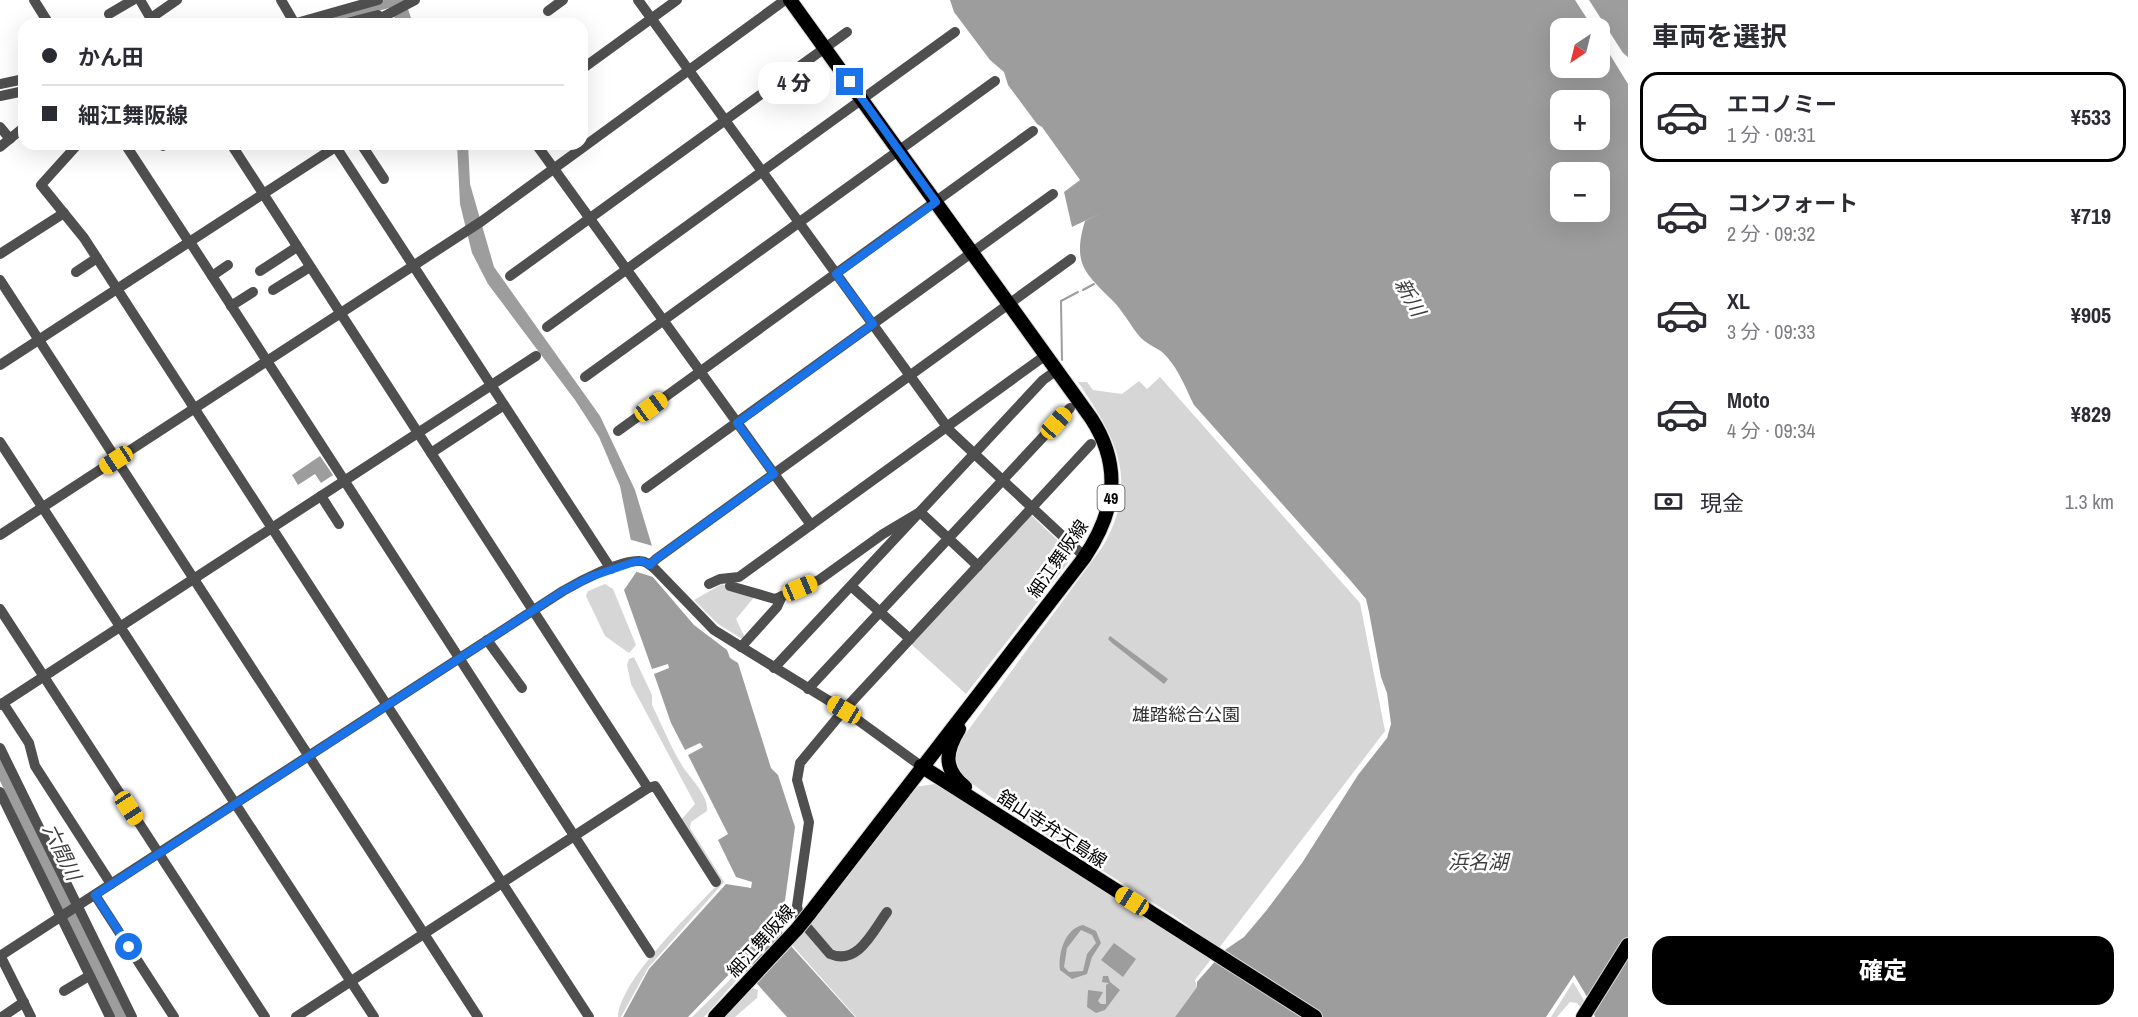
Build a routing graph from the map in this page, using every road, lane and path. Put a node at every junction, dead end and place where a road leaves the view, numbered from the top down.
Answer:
1 (34, 0) edge
2 (133, 0) edge
3 (140, 0) edge
4 (177, 0) edge
5 (281, 0) edge
6 (563, 0) edge
7 (638, 0) edge
8 (677, 0) edge
9 (785, 0) edge
10 (790, 0) edge
11 (412, 2) edge
12 (378, 10) edge
13 (548, 11) dead end
14 (109, 14) dead end
15 (45, 18) edge
16 (150, 18) edge
17 (156, 18) edge
18 (291, 18) edge
19 (330, 18) edge
20 (358, 18) edge
21 (651, 18) junction
22 (847, 32) dead end
23 (955, 32) dead end
24 (825, 48) junction
25 (588, 65) edge
26 (688, 70) junction
27 (18, 80) edge
28 (995, 81) dead end
29 (0, 84) edge
30 (18, 93) edge
31 (1, 97) edge
32 (862, 99) junction
33 (725, 121) junction
34 (0, 127) edge
35 (1033, 131) dead end
36 (18, 132) edge
37 (10, 139) junction
38 (588, 143) edge
39 (0, 147) edge
40 (73, 150) edge
41 (129, 150) edge
42 (235, 150) edge
43 (329, 150) edge
44 (340, 150) edge
45 (365, 150) edge
46 (540, 150) edge
47 (578, 150) edge
48 (899, 150) junction
49 (553, 168) junction
50 (762, 172) junction
51 (384, 179) dead end
52 (263, 194) junction
53 (1053, 194) dead end
54 (936, 202) junction
55 (64, 213) junction
56 (590, 219) junction
57 (799, 223) junction
58 (189, 242) junction
59 (297, 247) junction
60 (972, 252) junction
61 (0, 254) edge
62 (97, 258) junction
63 (1071, 259) dead end
64 (228, 265) dead end
65 (414, 266) junction
66 (310, 267) junction
67 (626, 270) junction
68 (260, 271) dead end
69 (76, 272) dead end
70 (836, 274) junction
71 (212, 276) junction
72 (510, 276) dead end
73 (0, 280) edge
74 (117, 289) junction
75 (273, 291) dead end
76 (254, 292) dead end
77 (5, 298) edge
78 (1010, 304) junction
79 (231, 306) junction
80 (340, 314) junction
81 (663, 321) junction
82 (873, 324) junction
83 (548, 327) dead end
84 (39, 340) junction
85 (1046, 355) junction
86 (536, 356) dead end
87 (267, 362) junction
88 (0, 365) edge
89 (1057, 370) junction
90 (700, 372) junction
91 (910, 376) junction
92 (585, 377) dead end
93 (491, 385) junction
94 (504, 405) junction
95 (1070, 408) dead end
96 (195, 409) junction
97 (737, 423) junction
98 (947, 427) junction
99 (618, 431) dead end
100 (418, 433) junction
101 (1091, 444) dead end
102 (2, 448) edge
103 (431, 453) junction
104 (973, 455) junction
105 (116, 460) junction
106 (774, 474) junction
107 (345, 481) junction
108 (1002, 482) junction
109 (646, 488) dead end
110 (321, 496) junction
111 (43, 508) junction
112 (1031, 508) junction
113 (920, 512) junction
114 (339, 524) dead end
115 (811, 525) junction
116 (272, 528) junction
117 (0, 536) edge
118 (949, 539) junction
119 (1085, 557) junction
120 (655, 565) junction
121 (978, 566) junction
122 (611, 569) junction
123 (194, 579) junction
124 (709, 584) dead end
125 (730, 586) dead end
126 (851, 586) junction
127 (782, 596) junction
128 (533, 610) junction
129 (880, 612) junction
130 (2, 616) edge
131 (120, 627) junction
132 (910, 639) junction
133 (487, 640) junction
134 (741, 647) junction
135 (459, 658) junction
136 (774, 668) junction
137 (44, 677) junction
138 (987, 684) junction
139 (522, 688) dead end
140 (808, 689) junction
141 (2, 704) edge
142 (387, 705) junction
143 (844, 710) junction
144 (0, 748) edge
145 (308, 755) junction
146 (921, 766) junction
147 (648, 788) junction
148 (0, 793) edge
149 (235, 803) junction
150 (1013, 825) junction
151 (574, 836) junction
152 (158, 853) junction
153 (716, 882) dead end
154 (502, 883) junction
155 (111, 884) junction
156 (95, 895) junction
157 (76, 907) junction
158 (887, 912) dead end
159 (61, 916) junction
160 (801, 924) junction
161 (424, 934) junction
162 (1628, 945) edge
163 (650, 953) dead end
164 (0, 956) edge
165 (89, 976) junction
166 (351, 981) junction
167 (63, 991) dead end
168 (24, 1002) junction
169 (1585, 1014) edge
170 (2, 1017) edge
171 (31, 1017) edge
172 (110, 1017) edge
173 (132, 1017) edge
174 (174, 1017) edge
175 (265, 1017) edge
176 (296, 1017) edge
177 (374, 1017) edge
178 (478, 1017) edge
179 (590, 1017) edge
180 (715, 1017) edge
181 (1316, 1017) edge

1 - 15 street
2 - 14 street
3 - 16 street
4 - 17 street
5 - 18 street
6 - 13 street
7 - 21 street
8 - 21 street
9 - 26 street
10 - 24 main road, 細江舞阪線 / 49
11 - 12 street
12 - 19 street
12 - 20 street
21 - 25 street
21 - 26 street
22 - 24 street
23 - 32 street
24 - 32 main road, 細江舞阪線 / 49
24 - 33 street
26 - 33 street
26 - 38 street
27 - 29 street
28 - 48 street
30 - 31 street
32 - 48 main road, 細江舞阪線 / 49
32 - 50 street
33 - 50 street
33 - 56 street
34 - 37 street
35 - 54 street
36 - 37 street
37 - 39 street
40 - 55 street
41 - 58 street
42 - 52 street
43 - 52 street
44 - 65 street
45 - 51 street
46 - 49 street
47 - 49 street
48 - 54 main road, 細江舞阪線 / 49
48 - 57 street
49 - 56 street
49 - 65 street
50 - 57 street
50 - 67 street
52 - 58 street
52 - 59 street
53 - 60 street
54 - 60 main road, 細江舞阪線 / 49
54 - 70 street
55 - 61 street
55 - 62 street
56 - 67 street
56 - 72 street
57 - 70 street
57 - 81 street
58 - 71 street
58 - 74 street
59 - 66 street
59 - 68 street
60 - 78 main road, 細江舞阪線 / 49
60 - 82 street
62 - 69 street
62 - 74 street
63 - 78 street
64 - 71 street
65 - 80 street
65 - 93 street
66 - 75 street
66 - 80 street
67 - 81 street
67 - 83 street
70 - 82 street
70 - 90 street
71 - 79 street
73 - 77 street
74 - 84 street
74 - 96 street
76 - 79 street
77 - 84 street
78 - 85 main road, 細江舞阪線 / 49
78 - 91 street
79 - 87 street
80 - 87 street
80 - 100 street
81 - 90 street
81 - 92 street
82 - 91 street
82 - 97 street
84 - 88 street
84 - 105 street
85 - 89 main road, 細江舞阪線 / 49
85 - 98 street
86 - 93 street
87 - 96 street
87 - 107 street
89 - 104 street
89 - 119 main road, 細江舞阪線 / 49
90 - 97 street
90 - 99 street
91 - 98 street
91 - 106 street
93 - 94 street
93 - 100 street
94 - 103 street
94 - 122 street
95 - 108 street
96 - 105 street
96 - 116 street
97 - 106 street
97 - 109 street
98 - 104 street
98 - 115 street
100 - 103 street
100 - 107 street
101 - 112 street
102 - 111 street
103 - 128 street
104 - 108 street
104 - 113 street
105 - 111 street
105 - 123 street
106 - 115 street
106 - 120 street
107 - 110 street
107 - 135 street
108 - 112 street
108 - 118 street
110 - 114 street
110 - 116 street
111 - 117 street
111 - 131 street
112 - 119 street
112 - 121 street
113 - 118 street
113 - 126 street
113 - 127 street
115 - 124 street
116 - 123 street
116 - 142 street
118 - 121 street
118 - 129 street
119 - 138 main road, 細江舞阪線 / 49
120 - 122 street
120 - 134 street
121 - 132 street
122 - 128 street
123 - 131 street
123 - 145 street
125 - 127 street
126 - 129 street
126 - 136 street
127 - 134 street
128 - 133 street
128 - 147 street
129 - 132 street
129 - 140 street
130 - 137 street
131 - 137 street
131 - 149 street
132 - 143 street
133 - 135 street
133 - 139 street
134 - 136 street
135 - 142 street
135 - 151 street
136 - 140 street
137 - 141 street
137 - 152 street
138 - 146 main road, 細江舞阪線 / 49
138 - 150 main road
140 - 143 street
141 - 155 street
142 - 145 street
142 - 154 street
143 - 146 street
143 - 160 street
144 - 157 street
145 - 149 street
145 - 161 street
146 - 150 main road, 舘山寺弁天島線
146 - 160 main road, 細江舞阪線 / 49
147 - 151 street
147 - 153 street
148 - 159 street
149 - 152 street
149 - 166 street
150 - 181 main road, 舘山寺弁天島線
151 - 154 street
151 - 163 street
152 - 155 street
152 - 175 street
154 - 161 street
154 - 179 street
155 - 156 street
156 - 157 street
156 - 174 street
157 - 159 street
157 - 173 street
158 - 160 street
159 - 164 street
159 - 165 street
160 - 180 main road, 細江舞阪線 / 49
161 - 166 street
161 - 178 street
162 - 169 main road
164 - 168 street
165 - 167 street
165 - 172 street
166 - 176 street
166 - 177 street
168 - 170 street
168 - 171 street

